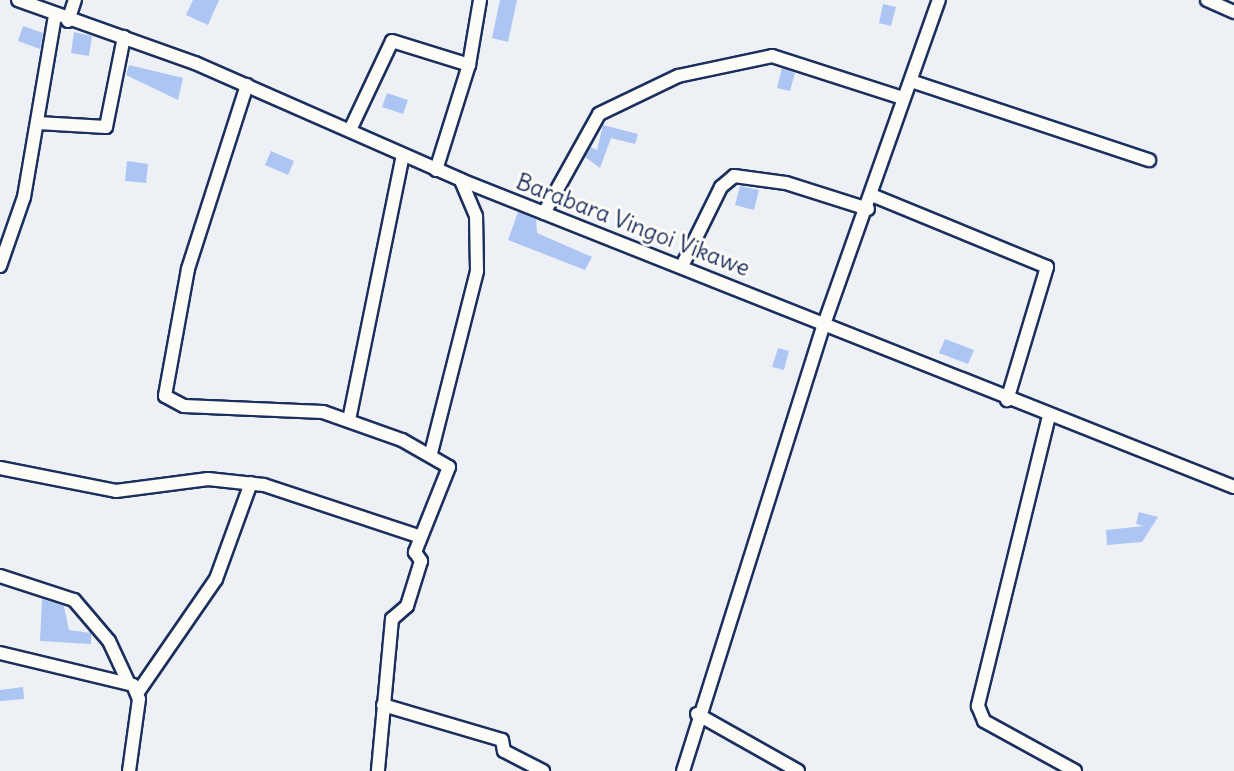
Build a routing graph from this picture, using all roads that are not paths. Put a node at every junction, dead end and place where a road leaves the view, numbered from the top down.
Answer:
1 (18, 0) edge
2 (75, 0) edge
3 (480, 0) edge
4 (939, 0) edge
5 (1207, 0) edge
6 (1234, 12) edge
7 (55, 16) junction
8 (68, 21) junction
9 (124, 37) junction
10 (469, 65) junction
11 (911, 81) junction
12 (247, 85) junction
13 (903, 99) junction
14 (38, 123) junction
15 (350, 130) junction
16 (403, 155) junction
17 (1149, 160) dead end
18 (436, 170) junction
19 (461, 180) junction
20 (874, 197) junction
21 (868, 209) junction
22 (544, 213) junction
23 (683, 264) junction
24 (0, 266) edge
25 (823, 327) junction
26 (1007, 400) junction
27 (1049, 416) junction
28 (349, 420) junction
29 (431, 453) junction
30 (0, 468) edge
31 (251, 483) junction
32 (1234, 487) edge
33 (421, 537) junction
34 (0, 576) edge
35 (0, 653) edge
36 (128, 682) junction
37 (138, 692) junction
38 (383, 705) junction
39 (697, 714) junction
40 (129, 771) edge
41 (378, 771) edge
42 (543, 771) edge
43 (683, 771) edge
44 (798, 771) edge
45 (1075, 771) edge

1 - 7 street, Barabara Vingoi Vikawe
2 - 8 street
3 - 10 street
4 - 11 street
5 - 6 street
7 - 8 street, Barabara Vingoi Vikawe
7 - 14 street
8 - 9 street, Barabara Vingoi Vikawe
9 - 12 street, Barabara Vingoi Vikawe
9 - 14 street
10 - 15 street
10 - 18 street
11 - 13 street
11 - 17 street
12 - 15 street, Barabara Vingoi Vikawe
12 - 28 street
13 - 20 street
13 - 22 street
14 - 24 street
15 - 16 street, Barabara Vingoi Vikawe
16 - 18 street, Barabara Vingoi Vikawe
16 - 28 street
18 - 19 street, Barabara Vingoi Vikawe
19 - 22 street, Barabara Vingoi Vikawe
19 - 29 street
20 - 21 street
20 - 26 street
21 - 23 street
21 - 25 street
22 - 23 street, Barabara Vingoi Vikawe
23 - 25 street, Barabara Vingoi Vikawe
25 - 26 street, Barabara Vingoi Vikawe
25 - 39 street
26 - 27 street, Barabara Vingoi Vikawe
27 - 32 street, Barabara Vingoi Vikawe
27 - 45 street
28 - 29 street
29 - 33 street
30 - 31 street
31 - 33 street
31 - 37 street
33 - 38 street
34 - 36 street
35 - 36 street
36 - 37 street
37 - 40 street
38 - 41 street
38 - 42 street
39 - 43 street
39 - 44 street

